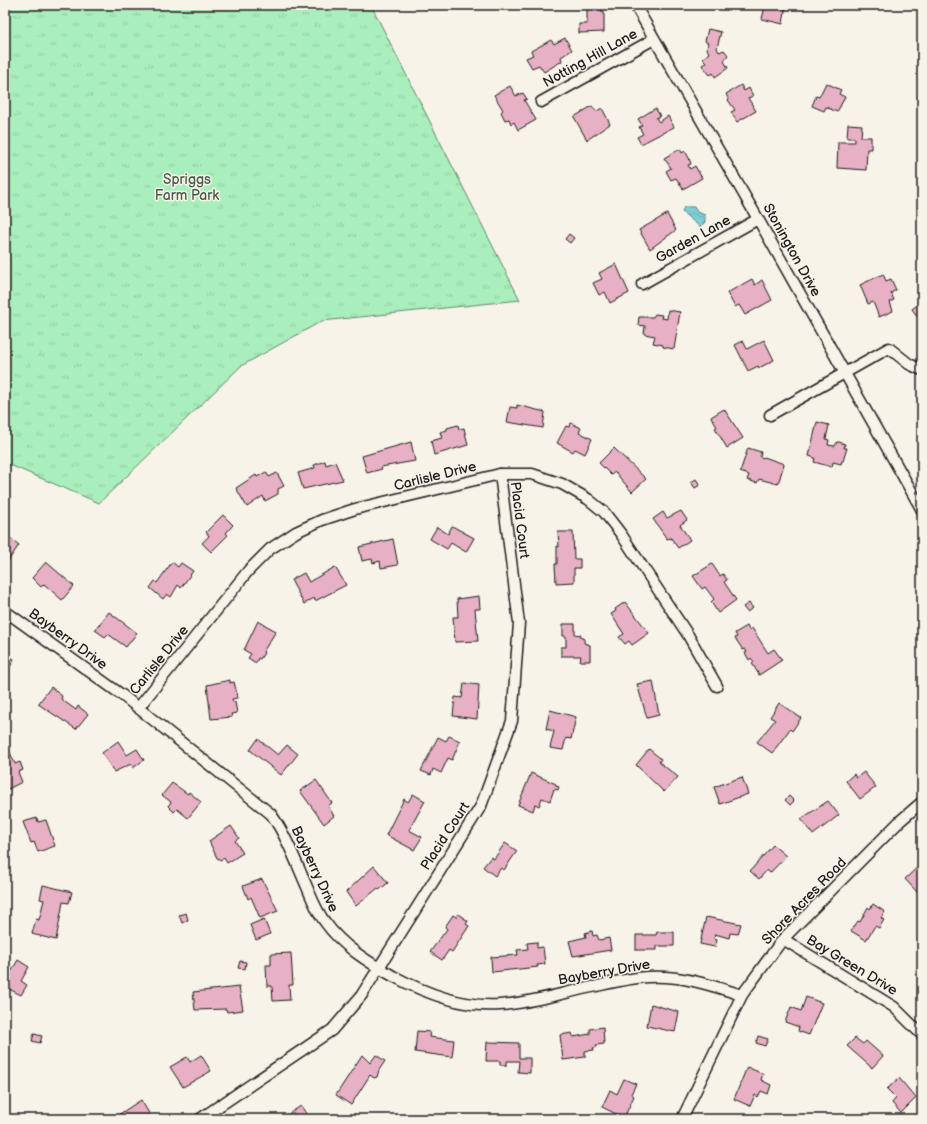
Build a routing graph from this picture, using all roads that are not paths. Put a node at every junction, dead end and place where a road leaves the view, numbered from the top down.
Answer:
1 (635, 5) edge
2 (654, 39) junction
3 (541, 102) dead end
4 (758, 218) junction
5 (642, 284) dead end
6 (922, 370) edge
7 (844, 374) junction
8 (770, 415) dead end
9 (500, 474) junction
10 (922, 510) edge
11 (5, 611) edge
12 (717, 686) dead end
13 (138, 707) junction
14 (922, 802) edge
15 (782, 939) junction
16 (377, 967) junction
17 (742, 996) junction
18 (922, 1035) edge
19 (200, 1119) edge
20 (682, 1119) edge

1 - 2 street, Stonington Drive
2 - 3 street, Notting Hill Lane
2 - 4 street, Stonington Drive
4 - 5 street, Garden Lane
4 - 7 street, Stonington Drive
6 - 7 street
7 - 8 street
7 - 10 street, Stonington Drive
9 - 12 street, Carlisle Drive
9 - 13 street, Carlisle Drive
9 - 16 street, Placid Court
11 - 13 street, Bayberry Drive
13 - 16 street, Bayberry Drive
14 - 15 street, Shore Acres Road
15 - 17 street, Shore Acres Road
15 - 18 street, Bay Green Drive
16 - 17 street, Bayberry Drive
16 - 19 street, Placid Court
17 - 20 street, Shore Acres Road

